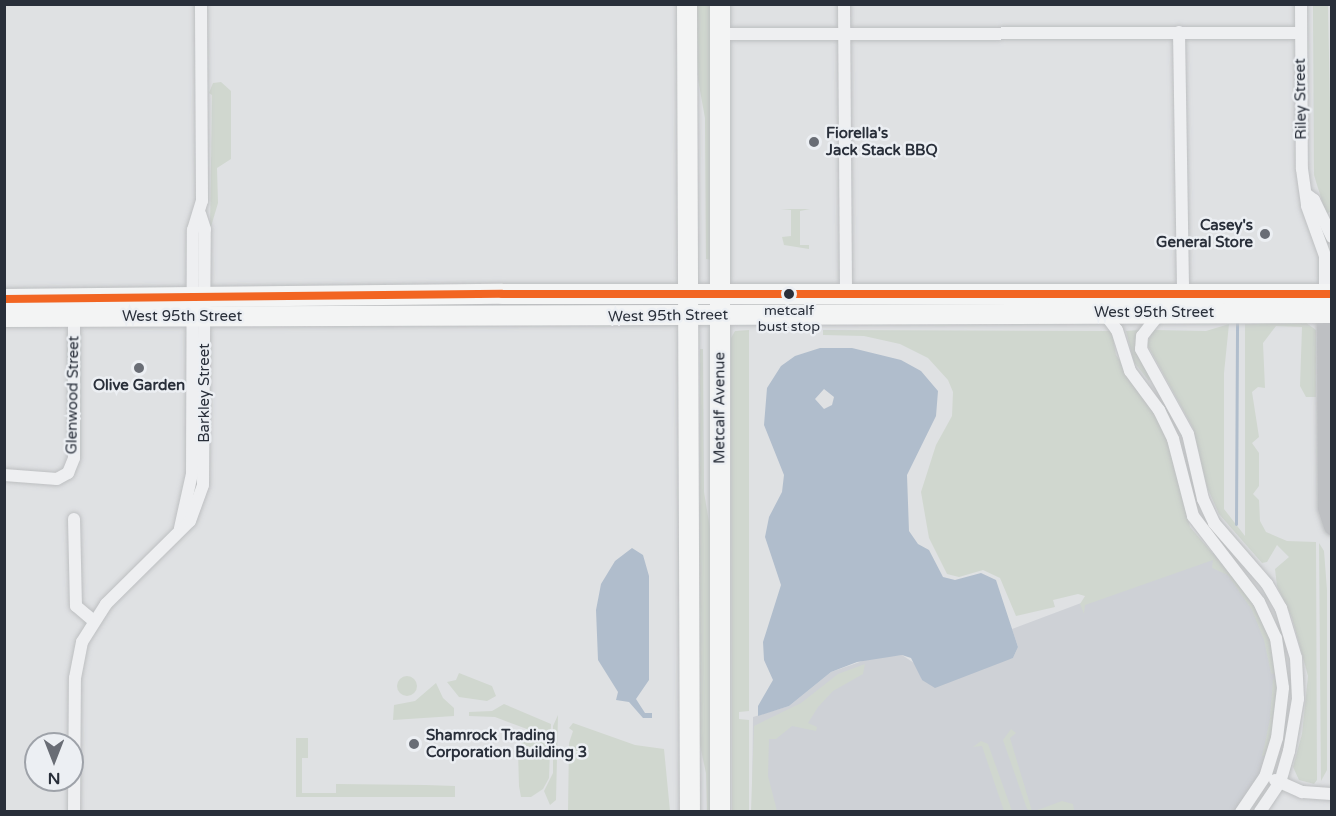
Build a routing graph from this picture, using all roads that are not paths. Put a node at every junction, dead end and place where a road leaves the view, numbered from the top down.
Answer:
1 (201, 4) edge
2 (687, 4) edge
3 (720, 4) edge
4 (844, 4) edge
5 (1301, 4) edge
6 (1179, 32) junction
7 (844, 33) junction
8 (1301, 33) junction
9 (720, 34) junction
10 (1306, 194) junction
11 (1332, 237) edge
12 (1184, 293) junction
13 (502, 294) junction
14 (719, 294) junction
15 (690, 295) junction
16 (846, 295) junction
17 (199, 297) junction
18 (4, 299) edge
19 (1328, 303) edge
20 (1104, 313) junction
21 (1160, 313) junction
22 (74, 316) junction
23 (690, 316) junction
24 (719, 316) junction
25 (4, 317) edge
26 (199, 317) junction
27 (412, 317) junction
28 (1166, 392) junction
29 (1152, 402) junction
30 (4, 475) edge
31 (74, 519) dead end
32 (1332, 526) edge
33 (94, 621) junction
34 (1266, 776) junction
35 (1280, 782) junction
36 (1332, 794) edge
37 (74, 812) edge
38 (690, 812) edge
39 (720, 812) edge
40 (1241, 812) edge
41 (1260, 812) edge

1 - 17 street, Barkley Street
2 - 15 main road, Metcalf Avenue
3 - 9 main road, Metcalf Avenue
4 - 7 street
5 - 8 street, Riley Street
6 - 7 street
6 - 8 street
6 - 12 street
7 - 9 street
7 - 16 street
8 - 10 street, Riley Street
9 - 14 main road, Metcalf Avenue
10 - 11 street, Riley Street
10 - 19 street, Riley Street
12 - 16 main road, West 95th Street
12 - 19 main road, West 95th Street
13 - 15 main road, West 95th Street
13 - 17 main road, West 95th Street
13 - 27 main road
14 - 15 main road, West 95th Street
14 - 16 main road, West 95th Street
14 - 24 main road, Metcalf Avenue
15 - 23 main road, Metcalf Avenue
17 - 18 main road, West 95th Street
17 - 26 street, Barkley Street
19 - 21 main road, West 95th Street
19 - 32 street
20 - 21 main road, West 95th Street
20 - 24 main road, West 95th Street
20 - 29 street
21 - 28 street
22 - 25 main road, West 95th Street
22 - 26 main road, West 95th Street
22 - 30 street, Glenwood Street
23 - 24 main road, West 95th Street
23 - 27 main road, West 95th Street
23 - 38 main road, Metcalf Avenue
24 - 39 main road, Metcalf Avenue
26 - 27 main road, West 95th Street
26 - 33 street, Barkley Street
28 - 29 street
28 - 35 street
29 - 34 street
31 - 33 street
33 - 37 street
34 - 35 street
34 - 40 street
35 - 36 street
35 - 41 street

